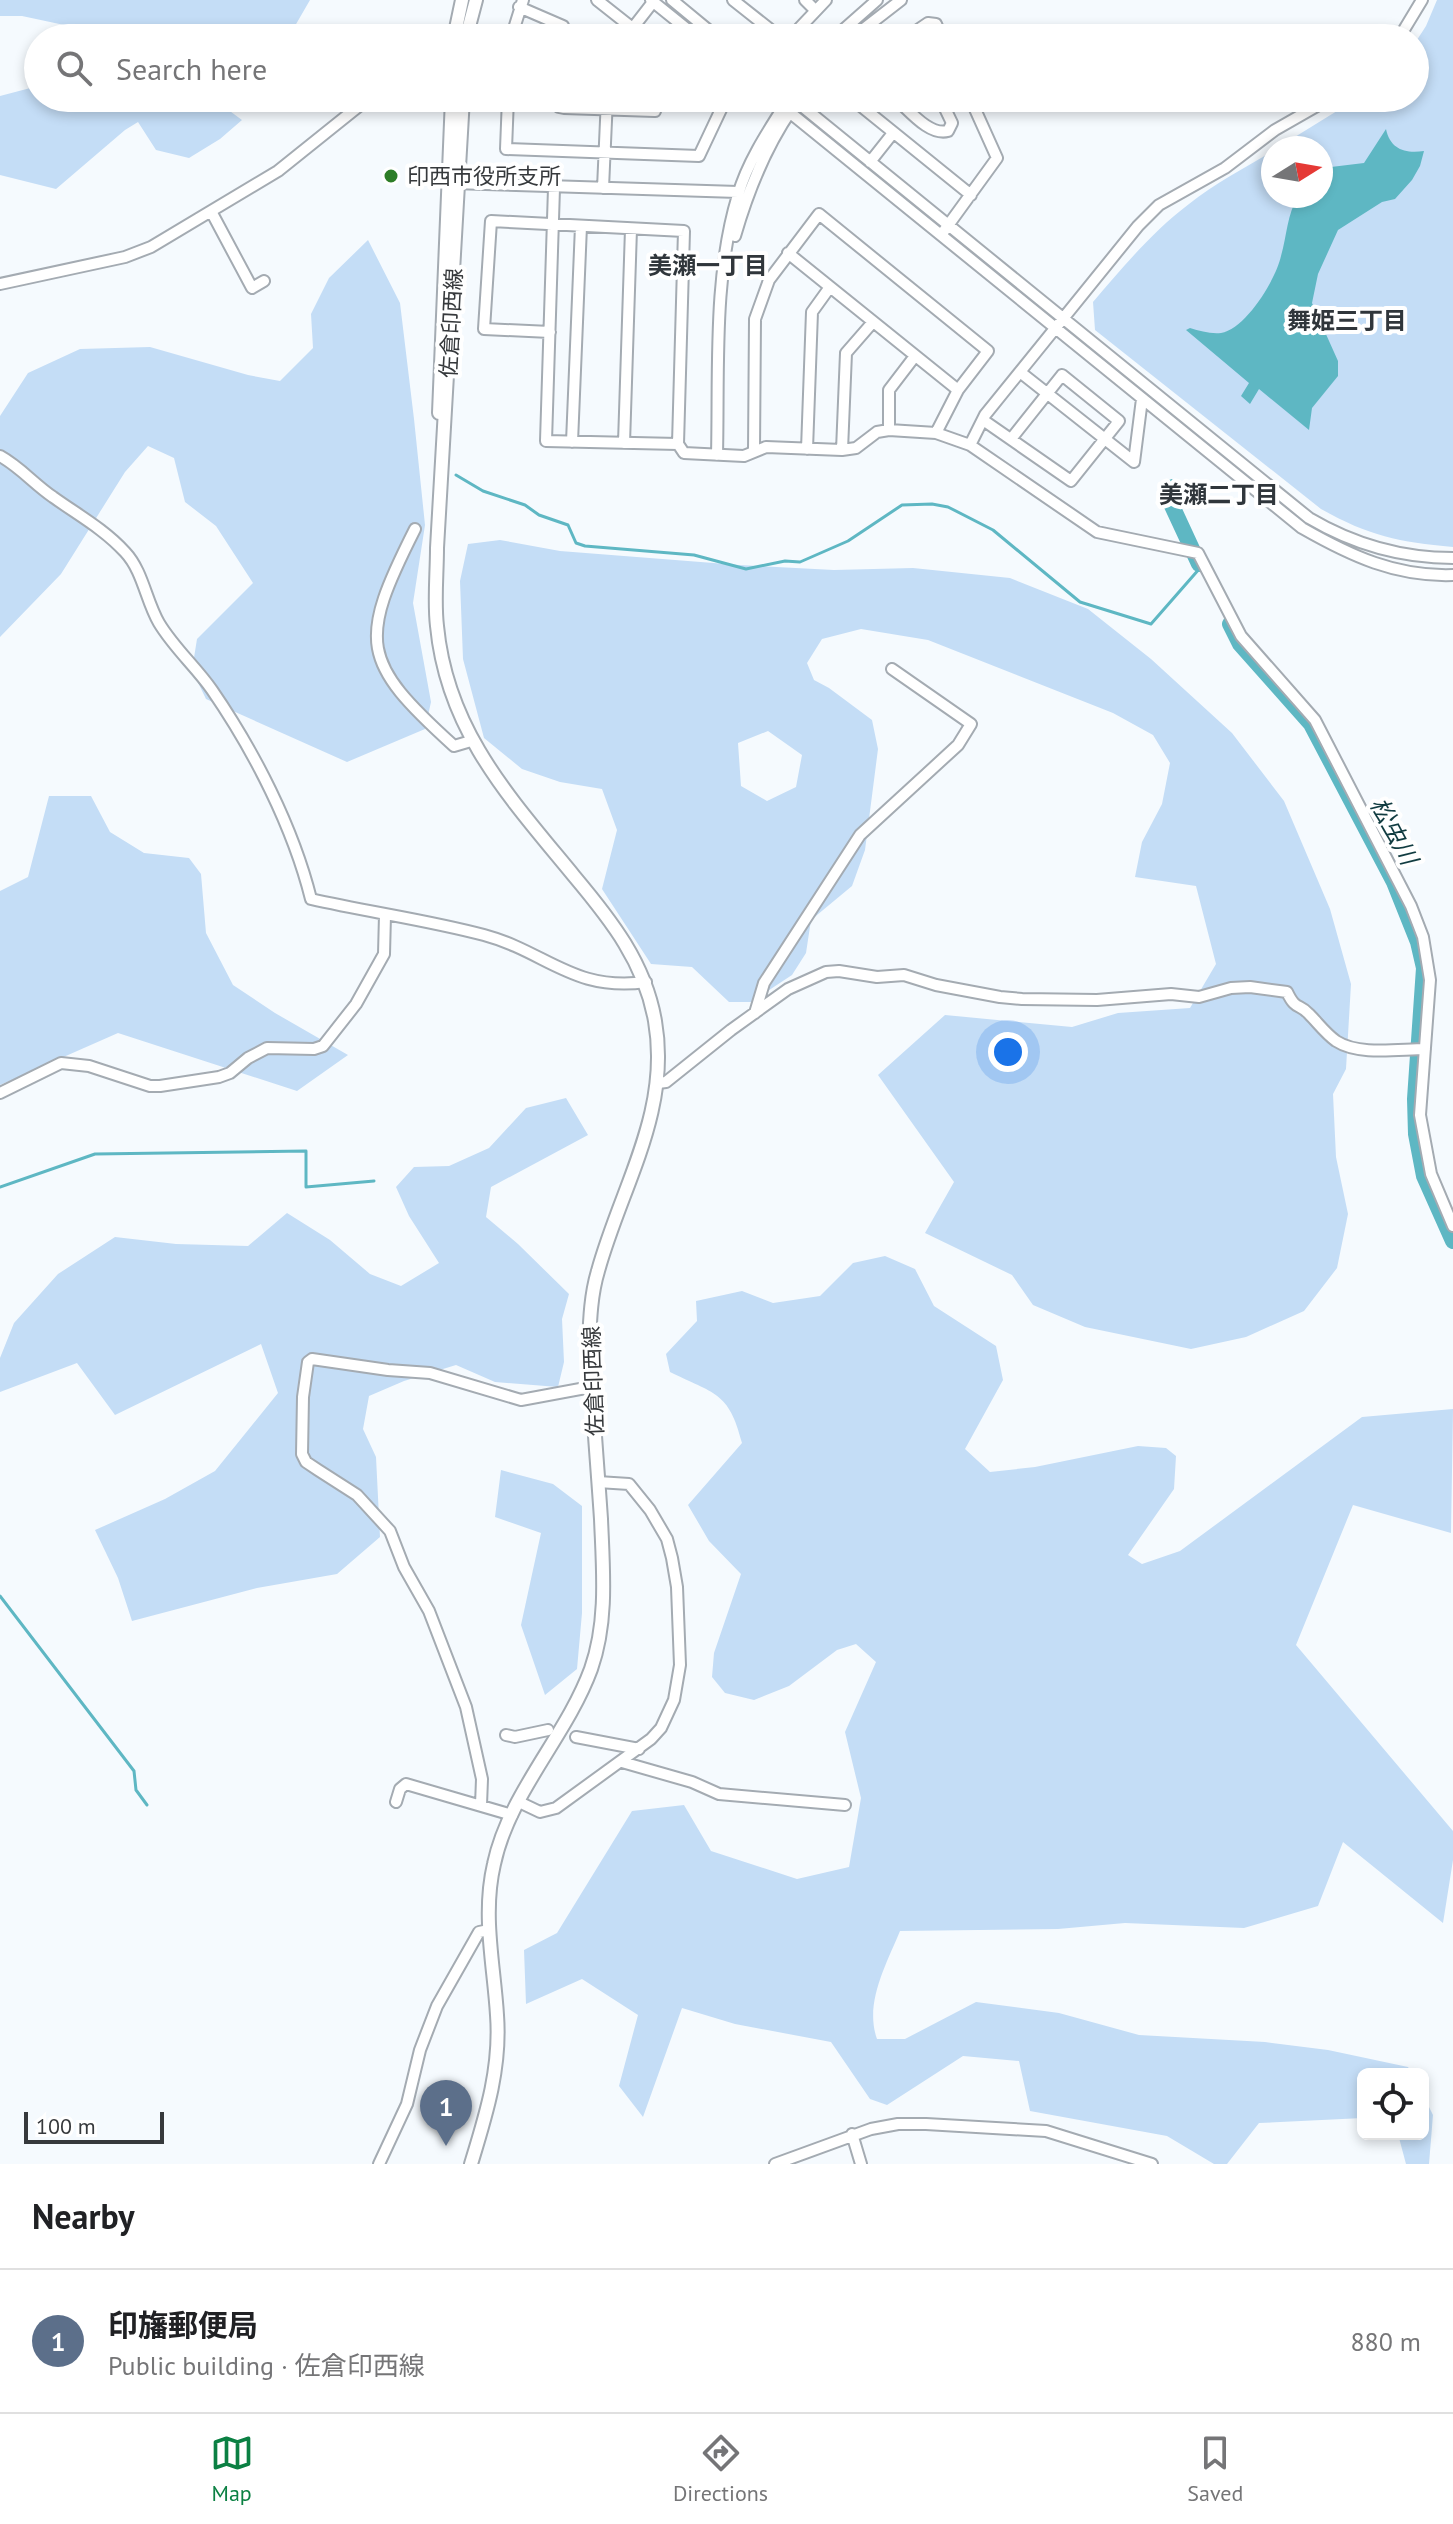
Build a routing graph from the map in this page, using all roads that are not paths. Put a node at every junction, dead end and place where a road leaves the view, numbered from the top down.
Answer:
1 (462, 0) edge
2 (476, 0) edge
3 (597, 0) edge
4 (733, 0) edge
5 (805, 0) edge
6 (826, 0) edge
7 (877, 0) edge
8 (901, 0) edge
9 (1422, 0) edge
10 (652, 1) edge
11 (675, 1) edge
12 (521, 4) edge
13 (815, 10) junction
14 (461, 24) edge
15 (466, 24) edge
16 (515, 24) edge
17 (559, 24) edge
18 (628, 24) edge
19 (636, 24) edge
20 (681, 24) edge
21 (702, 24) edge
22 (763, 24) edge
23 (802, 24) edge
24 (850, 24) edge
25 (870, 24) edge
26 (1407, 24) edge
27 (352, 112) edge
28 (452, 112) edge
29 (461, 112) edge
30 (507, 112) edge
31 (606, 112) edge
32 (722, 112) edge
33 (787, 112) edge
34 (787, 112) edge
35 (802, 112) edge
36 (804, 112) edge
37 (868, 112) edge
38 (912, 112) edge
39 (947, 112) edge
40 (976, 112) edge
41 (1306, 112) edge
42 (893, 133) junction
43 (605, 152) junction
44 (870, 162) junction
45 (453, 183) junction
46 (554, 188) junction
47 (603, 188) junction
48 (738, 192) junction
49 (971, 195) junction
50 (212, 213) junction
51 (553, 224) junction
52 (581, 226) junction
53 (948, 226) junction
54 (631, 229) junction
55 (941, 236) junction
56 (788, 253) junction
57 (725, 273) junction
58 (264, 281) dead end
59 (0, 284) edge
60 (830, 287) junction
61 (1063, 319) junction
62 (873, 322) junction
63 (1055, 328) junction
64 (550, 332) junction
65 (915, 356) junction
66 (1020, 372) junction
67 (958, 390) junction
68 (1047, 393) junction
69 (1142, 399) junction
70 (983, 420) junction
71 (889, 430) junction
72 (936, 433) junction
73 (1011, 439) junction
74 (1105, 439) junction
75 (572, 442) junction
76 (624, 443) junction
77 (678, 444) junction
78 (970, 445) junction
79 (807, 449) junction
80 (754, 450) junction
81 (842, 450) junction
82 (717, 455) junction
83 (0, 456) edge
84 (415, 529) dead end
85 (1453, 558) edge
86 (1453, 575) edge
87 (892, 669) dead end
88 (471, 741) junction
89 (385, 915) junction
90 (646, 982) junction
91 (755, 1013) junction
92 (1425, 1049) junction
93 (658, 1083) junction
94 (0, 1093) edge
95 (1453, 1226) edge
96 (591, 1387) junction
97 (598, 1482) junction
98 (548, 1730) dead end
99 (506, 1735) dead end
100 (576, 1737) dead end
101 (639, 1749) junction
102 (622, 1762) junction
103 (396, 1802) dead end
104 (519, 1802) junction
105 (481, 1805) junction
106 (845, 1805) dead end
107 (512, 1815) junction
108 (489, 1930) junction
109 (852, 2134) junction
110 (379, 2164) edge
111 (471, 2164) edge
112 (775, 2164) edge
113 (861, 2164) edge
114 (1152, 2164) edge

1 - 14 main road
2 - 15 main road
3 - 18 street
4 - 22 street
5 - 13 street
6 - 13 street
7 - 24 street
8 - 25 street
9 - 26 street
10 - 19 street
10 - 20 street
11 - 21 street
12 - 16 street
12 - 17 street
13 - 23 street
27 - 50 street
28 - 45 main road, 佐倉印西線
29 - 45 main road, 佐倉印西線
30 - 43 street
31 - 43 street
32 - 43 street
33 - 48 street
34 - 57 street
35 - 55 street
36 - 44 street
37 - 42 street
38 - 39 street
40 - 49 street
41 - 61 street
42 - 44 street
42 - 49 street
43 - 47 street
44 - 53 street
45 - 46 street
45 - 88 main road, 佐倉印西線
46 - 47 street
46 - 51 street
47 - 48 street
48 - 57 street
49 - 53 street
50 - 58 street
50 - 59 street
51 - 52 street
51 - 64 street
51 - 64 street
52 - 54 street
52 - 75 street
53 - 55 street
53 - 61 street
54 - 76 street
54 - 77 street
55 - 63 street
56 - 60 street
56 - 67 street
56 - 80 street
57 - 82 street
60 - 62 street
60 - 79 street
61 - 63 street
61 - 85 street
62 - 65 street
62 - 81 street
63 - 66 street
63 - 69 street
64 - 75 street
65 - 67 street
65 - 71 street
66 - 68 street
66 - 70 street
67 - 72 street
68 - 73 street
68 - 74 street
68 - 74 street
69 - 74 street
69 - 86 street
70 - 73 street
70 - 78 street
71 - 72 street
71 - 81 street
72 - 78 street
73 - 74 street
75 - 76 street
76 - 77 street
77 - 82 street
78 - 92 street
79 - 80 street
79 - 81 street
80 - 82 street
83 - 89 street
84 - 88 street
87 - 91 street
88 - 90 main road, 佐倉印西線
89 - 90 street
89 - 94 street
90 - 93 main road, 佐倉印西線
91 - 92 street
91 - 93 street
92 - 95 street
93 - 96 main road, 佐倉印西線
96 - 97 main road, 佐倉印西線
96 - 105 street
97 - 101 street
97 - 104 main road, 佐倉印西線
98 - 99 street
100 - 101 street
101 - 102 street
102 - 104 street
102 - 106 street
103 - 105 street
104 - 107 main road, 佐倉印西線
105 - 107 street
107 - 108 main road, 佐倉印西線
108 - 110 street
108 - 111 main road, 佐倉印西線
109 - 112 street
109 - 113 street
109 - 114 street

